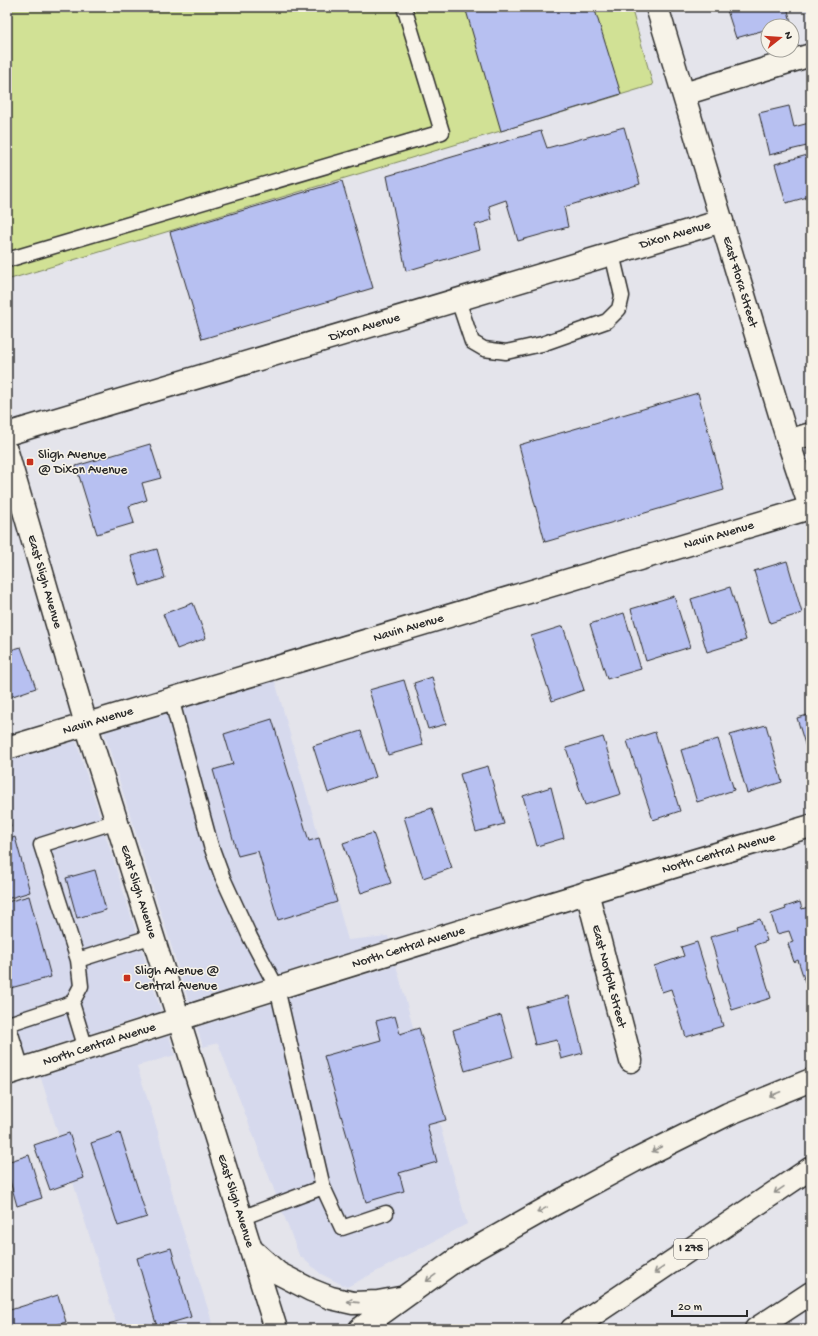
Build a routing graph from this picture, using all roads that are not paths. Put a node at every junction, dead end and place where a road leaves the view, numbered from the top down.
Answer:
1 (404, 7) edge
2 (657, 7) edge
3 (811, 55) edge
4 (684, 94) junction
5 (722, 221) junction
6 (612, 254) junction
7 (7, 260) edge
8 (458, 300) junction
9 (7, 434) edge
10 (811, 434) edge
11 (788, 441) junction
12 (7, 452) edge
13 (811, 509) edge
14 (172, 698) junction
15 (86, 724) junction
16 (7, 748) edge
17 (117, 821) junction
18 (811, 826) edge
19 (587, 892) junction
20 (153, 936) junction
21 (78, 960) junction
22 (277, 988) junction
23 (72, 1003) junction
24 (179, 1019) junction
25 (86, 1049) junction
26 (631, 1062) dead end
27 (15, 1071) edge
28 (811, 1080) edge
29 (811, 1168) edge
30 (323, 1187) junction
31 (386, 1213) dead end
32 (241, 1218) junction
33 (252, 1250) junction
34 (811, 1293) edge
35 (405, 1296) junction
36 (276, 1329) edge
37 (360, 1329) edge
38 (572, 1329) edge
39 (756, 1329) edge

1 - 7 lane
2 - 4 main road, East Flora Street
3 - 4 main road
4 - 5 main road, East Flora Street
5 - 6 main road, Dixon Avenue
5 - 11 main road, East Flora Street
6 - 8 main road, Dixon Avenue
6 - 8 lane
8 - 9 main road, Dixon Avenue
10 - 11 main road
11 - 13 main road, East Flora Street
12 - 15 main road, East Sligh Avenue
13 - 14 main road, Navin Avenue
14 - 15 main road, Navin Avenue
14 - 22 lane
15 - 16 main road, Navin Avenue
15 - 17 main road, East Sligh Avenue
17 - 20 main road, East Sligh Avenue
17 - 21 lane
18 - 19 main road, North Central Avenue
19 - 22 main road, North Central Avenue
19 - 26 main road, East Norfolk Street
20 - 21 lane
20 - 24 main road, East Sligh Avenue
21 - 23 lane
22 - 24 main road, North Central Avenue
22 - 30 lane
23 - 25 lane
23 - 27 lane
24 - 25 main road, North Central Avenue
24 - 32 main road, East Sligh Avenue
25 - 27 main road, North Central Avenue
28 -> 35 main road
29 -> 38 main road, I 275
30 - 31 lane
30 - 32 lane
32 - 33 main road, East Sligh Avenue
35 -> 33 main road
33 - 36 main road, East Sligh Avenue
34 - 39 main road
35 - 37 main road

